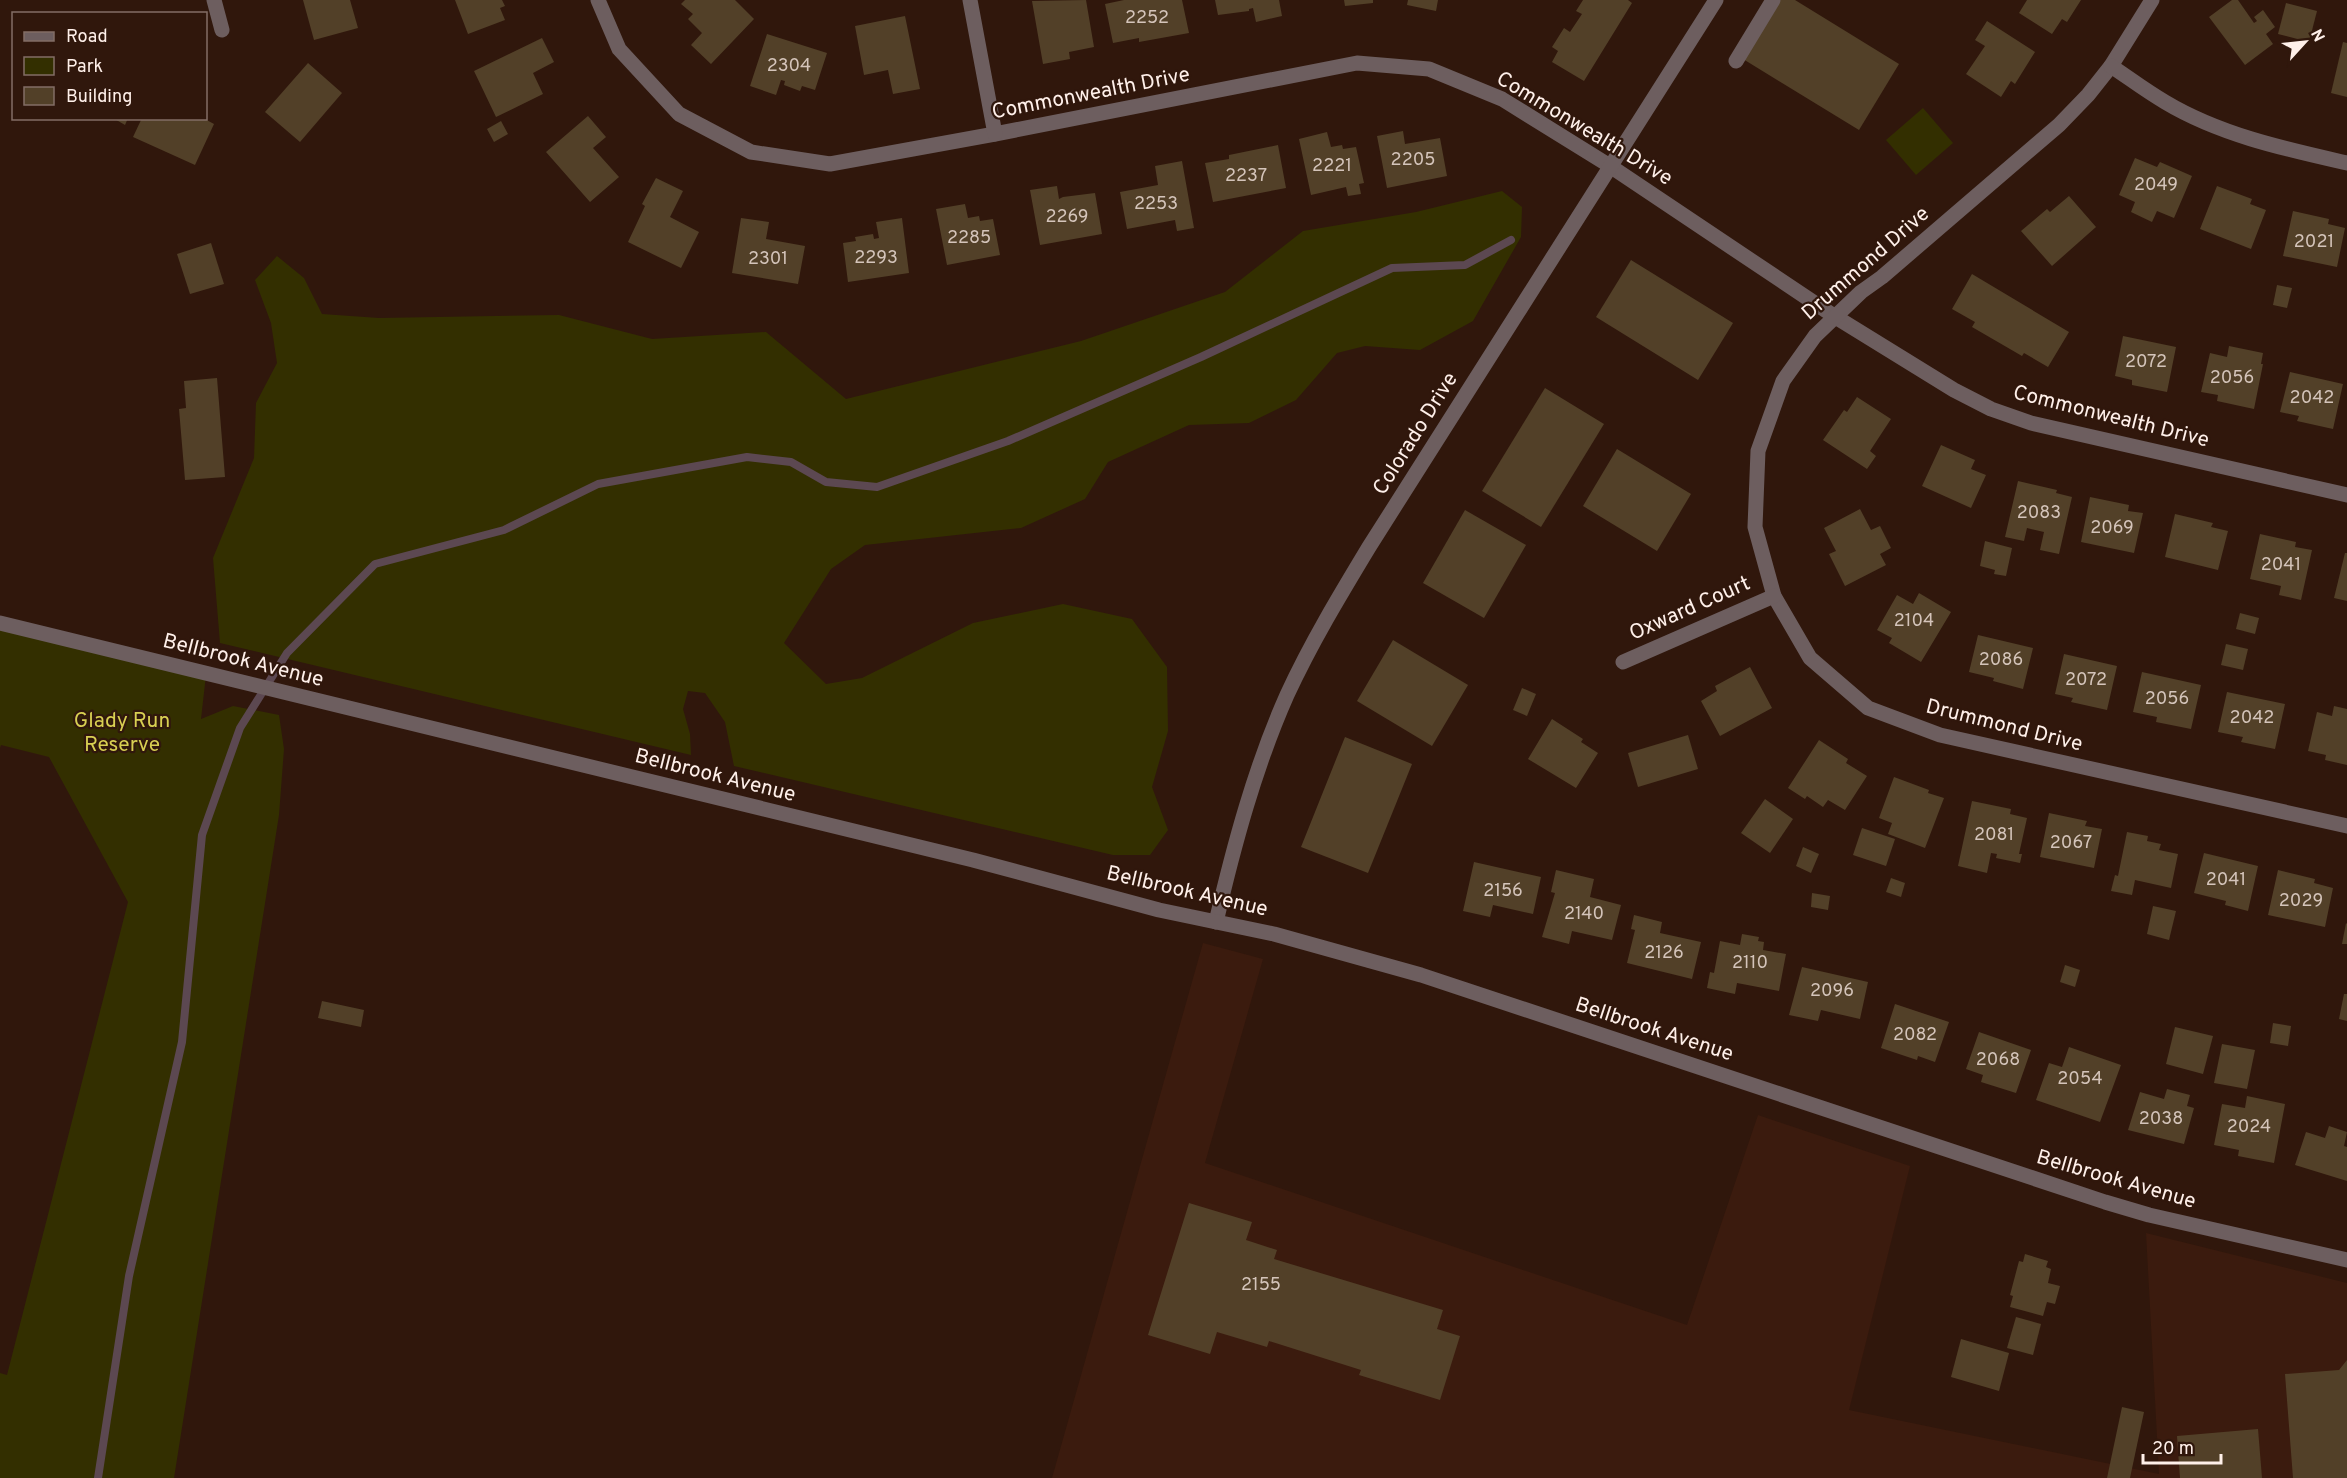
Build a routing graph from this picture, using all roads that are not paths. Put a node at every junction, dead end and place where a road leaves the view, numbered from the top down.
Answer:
1 (214, 0) edge
2 (598, 0) edge
3 (970, 0) edge
4 (1716, 0) edge
5 (1773, 0) edge
6 (2152, 0) edge
7 (222, 30) dead end
8 (1736, 61) dead end
9 (2111, 66) junction
10 (995, 134) junction
11 (2347, 163) edge
12 (1610, 166) junction
13 (1834, 316) junction
14 (2347, 495) edge
15 (1774, 596) junction
16 (0, 623) edge
17 (1623, 662) dead end
18 (2347, 826) edge
19 (1216, 922) junction
20 (2347, 1260) edge

1 - 7 street
2 - 10 street, Commonwealth Drive
3 - 10 street
4 - 12 street, Colorado Drive
5 - 8 street
6 - 9 street, Drummond Drive
9 - 11 street
9 - 13 street, Drummond Drive
10 - 12 street, Commonwealth Drive
12 - 13 street, Commonwealth Drive
12 - 19 street, Colorado Drive
13 - 14 street, Commonwealth Drive
13 - 15 street, Drummond Drive
15 - 17 street, Oxward Court
15 - 18 street, Drummond Drive
16 - 19 street, Bellbrook Avenue
19 - 20 street, Bellbrook Avenue

